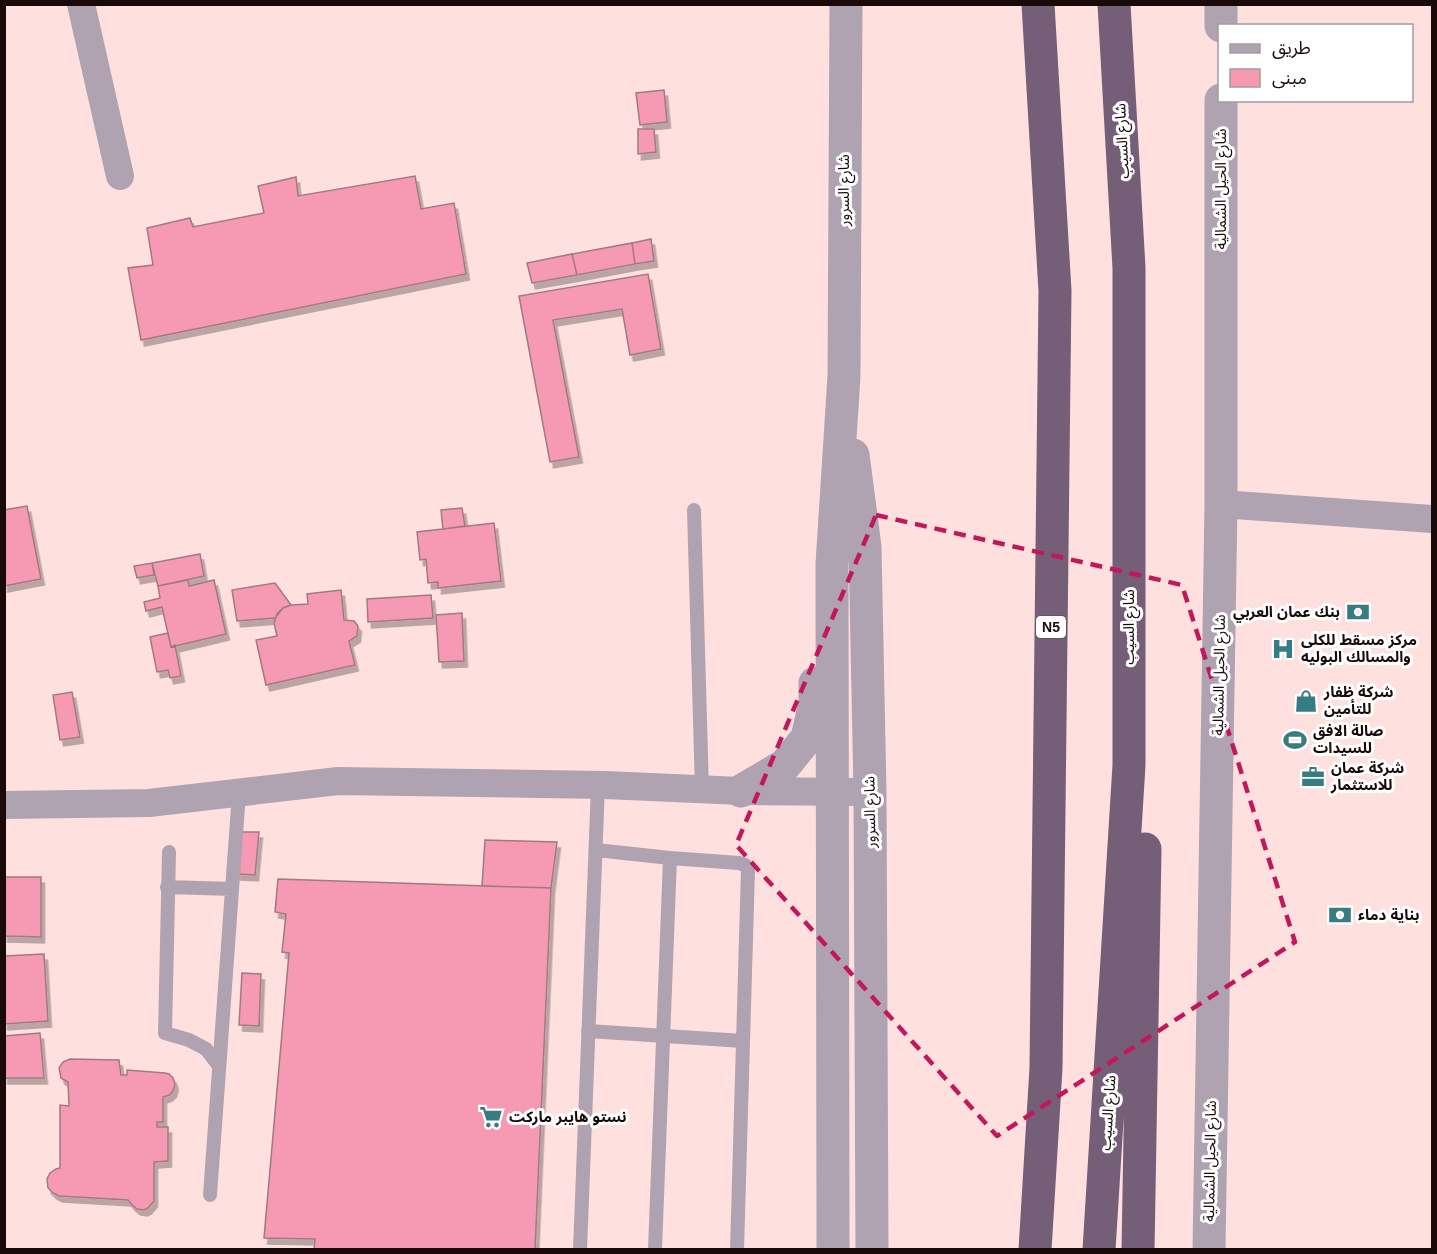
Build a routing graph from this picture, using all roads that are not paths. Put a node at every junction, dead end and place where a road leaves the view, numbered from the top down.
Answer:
1 (81, 4) edge
2 (846, 4) edge
3 (1038, 4) edge
4 (1114, 4) edge
5 (1132, 4) edge
6 (1221, 4) edge
7 (1221, 24) edge
8 (1221, 102) edge
9 (120, 176) dead end
10 (1129, 268) junction
11 (844, 376) junction
12 (1221, 504) junction
13 (694, 510) dead end
14 (1432, 519) edge
15 (832, 564) junction
16 (1129, 765) junction
17 (598, 785) junction
18 (702, 790) junction
19 (741, 791) junction
20 (833, 792) junction
21 (870, 792) junction
22 (239, 793) junction
23 (4, 805) edge
24 (596, 850) junction
25 (169, 852) dead end
26 (670, 858) junction
27 (167, 887) junction
28 (232, 889) junction
29 (833, 1016) junction
30 (588, 1031) junction
31 (663, 1036) junction
32 (743, 1041) junction
33 (219, 1066) junction
34 (210, 1195) dead end
35 (580, 1250) edge
36 (655, 1250) edge
37 (737, 1250) edge
38 (817, 1250) edge
39 (833, 1250) edge
40 (872, 1250) edge
41 (1035, 1250) edge
42 (1099, 1250) edge
43 (1138, 1250) edge
44 (1209, 1250) edge

1 - 9 street
2 - 11 street, شارع السرور
3 - 41 highway, N5
4 - 10 highway, شارع السيب
5 - 10 highway
6 - 7 street
8 - 12 street, شارع الحيل الشمالية
10 - 16 highway, شارع السيب
11 - 15 street, شارع السرور
11 - 21 street, شارع السرور
12 - 14 street
12 - 44 street, شارع الحيل الشمالية
13 - 18 lane
15 - 19 street
15 - 20 street, شارع السرور
16 - 42 highway, شارع السيب
16 - 43 highway
17 - 18 street
17 - 22 street
17 - 24 lane
18 - 19 street
19 - 20 street
20 - 21 street
20 - 29 street, شارع السرور
21 - 40 street, شارع السرور
22 - 23 street
22 - 28 lane
24 - 26 lane
24 - 30 lane
25 - 27 lane
26 - 31 lane
26 - 32 lane
27 - 28 lane
27 - 33 lane
28 - 33 lane
29 - 38 street
29 - 39 street, شارع السرور
30 - 31 lane
30 - 35 lane
31 - 32 lane
31 - 36 lane
32 - 37 lane
33 - 34 lane

